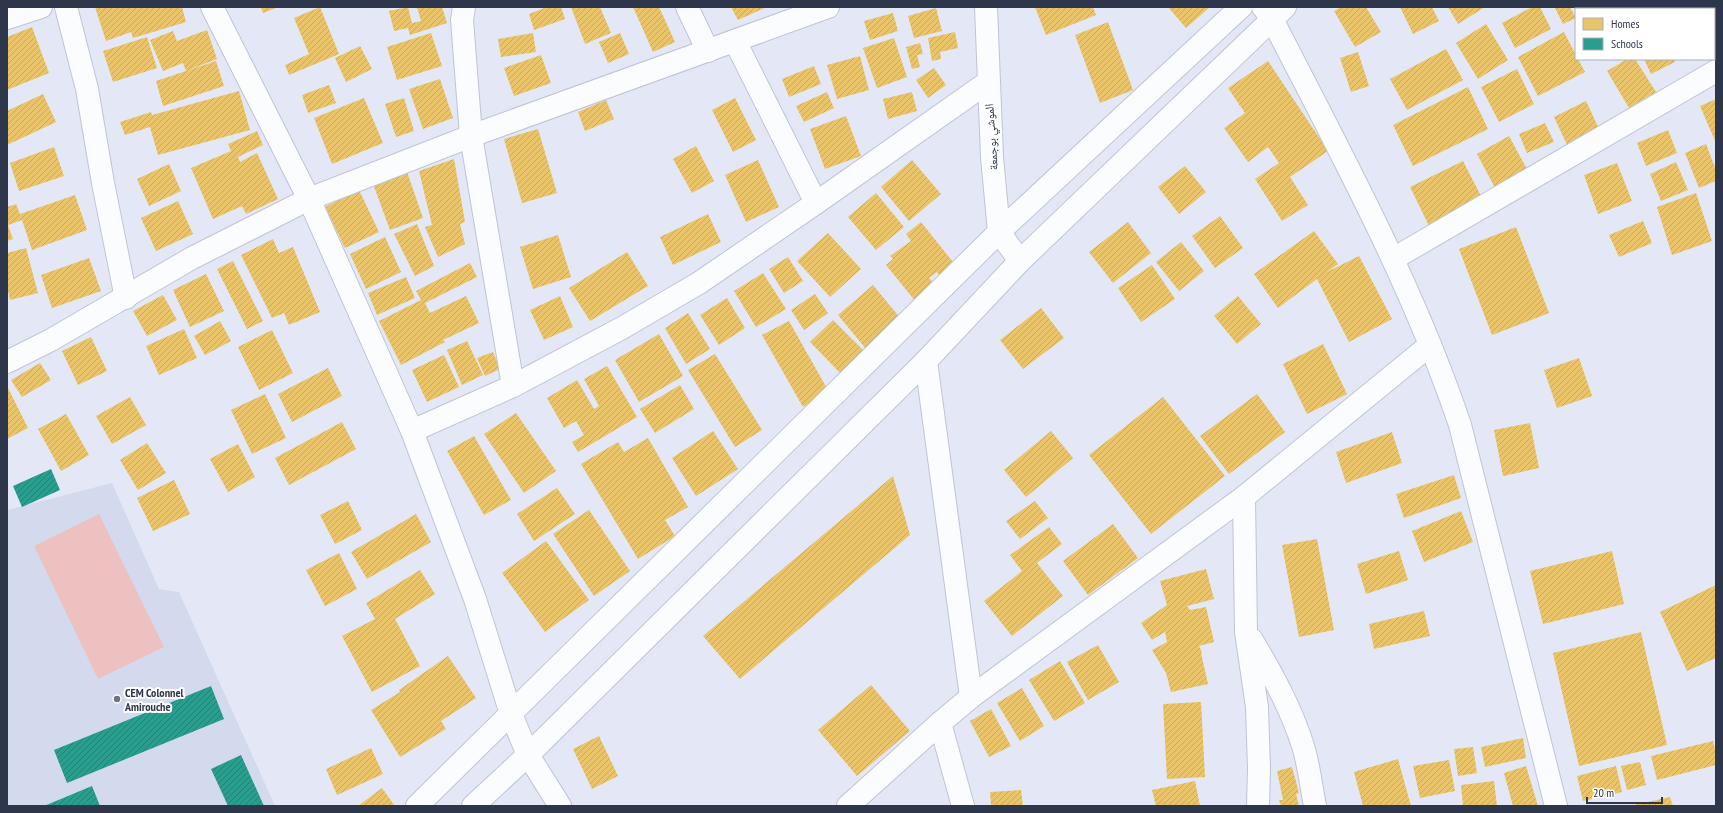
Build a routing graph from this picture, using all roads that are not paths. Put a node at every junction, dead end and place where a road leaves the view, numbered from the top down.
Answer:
1 (41, 7) edge
2 (66, 7) edge
3 (212, 7) edge
4 (464, 7) edge
5 (687, 7) edge
6 (828, 7) edge
7 (986, 7) edge
8 (1241, 7) edge
9 (1273, 11) edge
10 (7, 18) edge
11 (735, 41) junction
12 (708, 51) junction
13 (1716, 71) edge
14 (988, 82) junction
15 (471, 136) junction
16 (308, 199) junction
17 (816, 203) junction
18 (999, 232) junction
19 (1393, 259) junction
20 (1020, 261) junction
21 (126, 298) junction
22 (1430, 346) junction
23 (926, 361) junction
24 (7, 362) edge
25 (513, 386) junction
26 (412, 431) junction
27 (1244, 497) junction
28 (1246, 632) junction
29 (971, 697) junction
30 (511, 714) junction
31 (940, 723) junction
32 (528, 755) junction
33 (417, 806) edge
34 (473, 806) edge
35 (560, 806) edge
36 (848, 806) edge
37 (963, 806) edge
38 (1258, 806) edge
39 (1315, 806) edge
40 (1556, 806) edge

1 - 10 street
2 - 21 street
3 - 16 street
4 - 15 street
5 - 12 street
6 - 11 street
7 - 14 street, الموشي بوجمعة
8 - 18 street
9 - 19 street
9 - 20 street
11 - 12 street
11 - 17 street
12 - 15 street
13 - 19 street
14 - 17 street
14 - 18 street, الموشي بوجمعة
15 - 16 street
15 - 25 street
16 - 21 street
16 - 26 street
17 - 25 street
18 - 20 street
18 - 30 street
19 - 22 street
20 - 23 street
21 - 24 street
22 - 27 street
22 - 40 street
23 - 29 street
23 - 32 street
25 - 26 street
26 - 30 street
27 - 28 street
27 - 29 street
28 - 38 street
28 - 39 street
29 - 31 street
30 - 32 street
30 - 33 street
31 - 36 street
31 - 37 street
32 - 34 street
32 - 35 street

